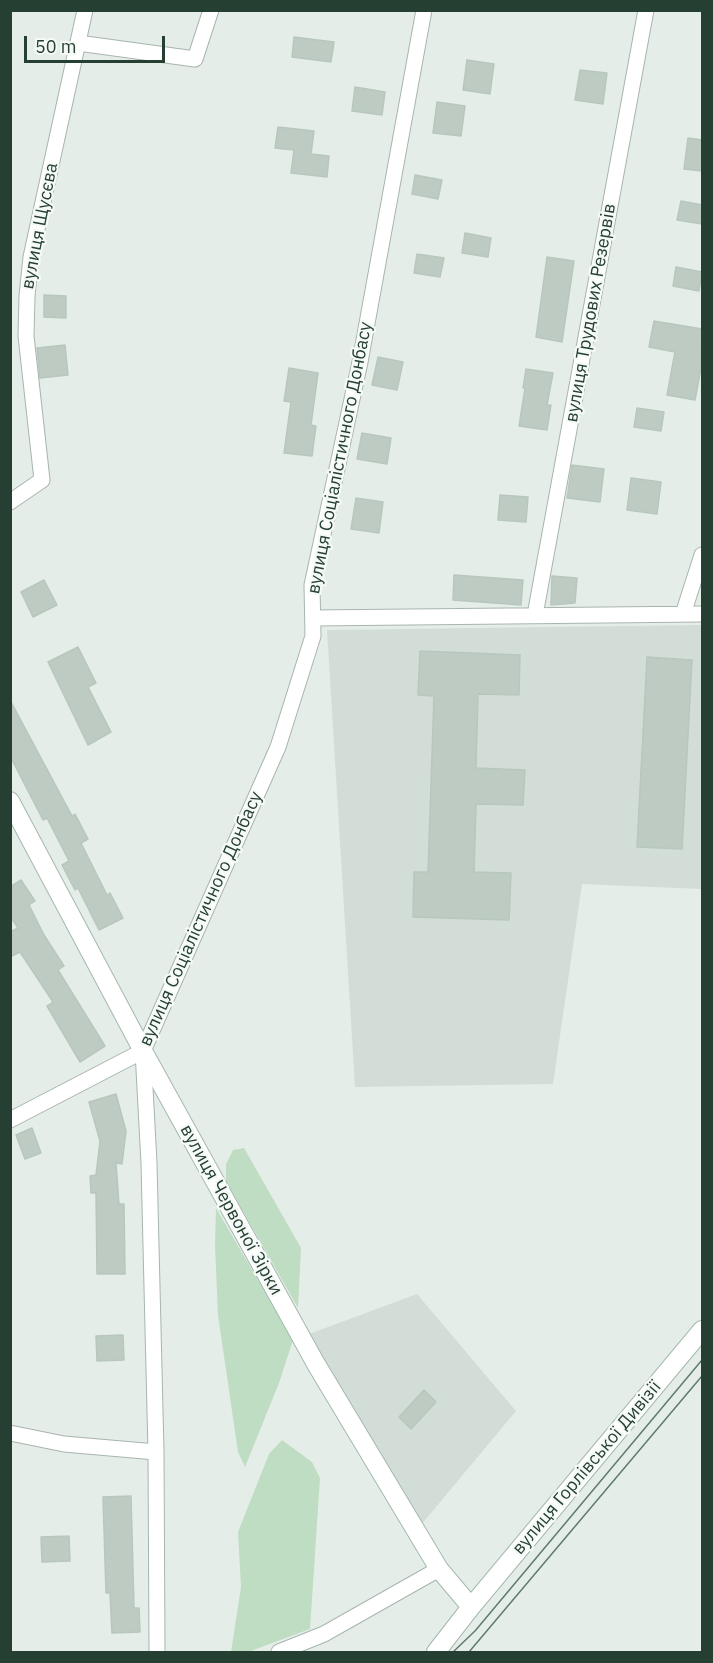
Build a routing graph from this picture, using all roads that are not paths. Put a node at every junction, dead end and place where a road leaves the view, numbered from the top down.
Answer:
1 (85, 10) edge
2 (211, 10) edge
3 (424, 10) edge
4 (646, 10) edge
5 (78, 43) junction
6 (10, 502) edge
7 (702, 555) edge
8 (683, 614) junction
9 (702, 614) edge
10 (535, 615) junction
11 (313, 618) junction
12 (10, 801) edge
13 (143, 1051) junction
14 (10, 1120) edge
15 (702, 1330) edge
16 (10, 1433) edge
17 (156, 1452) junction
18 (440, 1569) junction
19 (471, 1607) junction
20 (158, 1653) edge
21 (279, 1653) edge
22 (436, 1653) edge

1 - 5 street, вулиця Щусєва
2 - 5 street
3 - 11 street, вулиця Соціалістичного Донбасу
4 - 10 street, вулиця Трудових Резервів
5 - 6 street, вулиця Щусєва
7 - 8 street
8 - 9 street
8 - 10 street
10 - 11 street
11 - 13 street, вулиця Соціалістичного Донбасу
12 - 13 street, вулиця Червоної Зірки
13 - 14 street, вулиця Соціалістичного Донбасу
13 - 17 street
13 - 18 street, вулиця Червоної Зірки
15 - 19 street, вулиця Горлівської Дивізії
16 - 17 street
17 - 20 street
18 - 19 street, вулиця Червоної Зірки
18 - 21 street
19 - 22 street, вулиця Горлівської Дивізії

